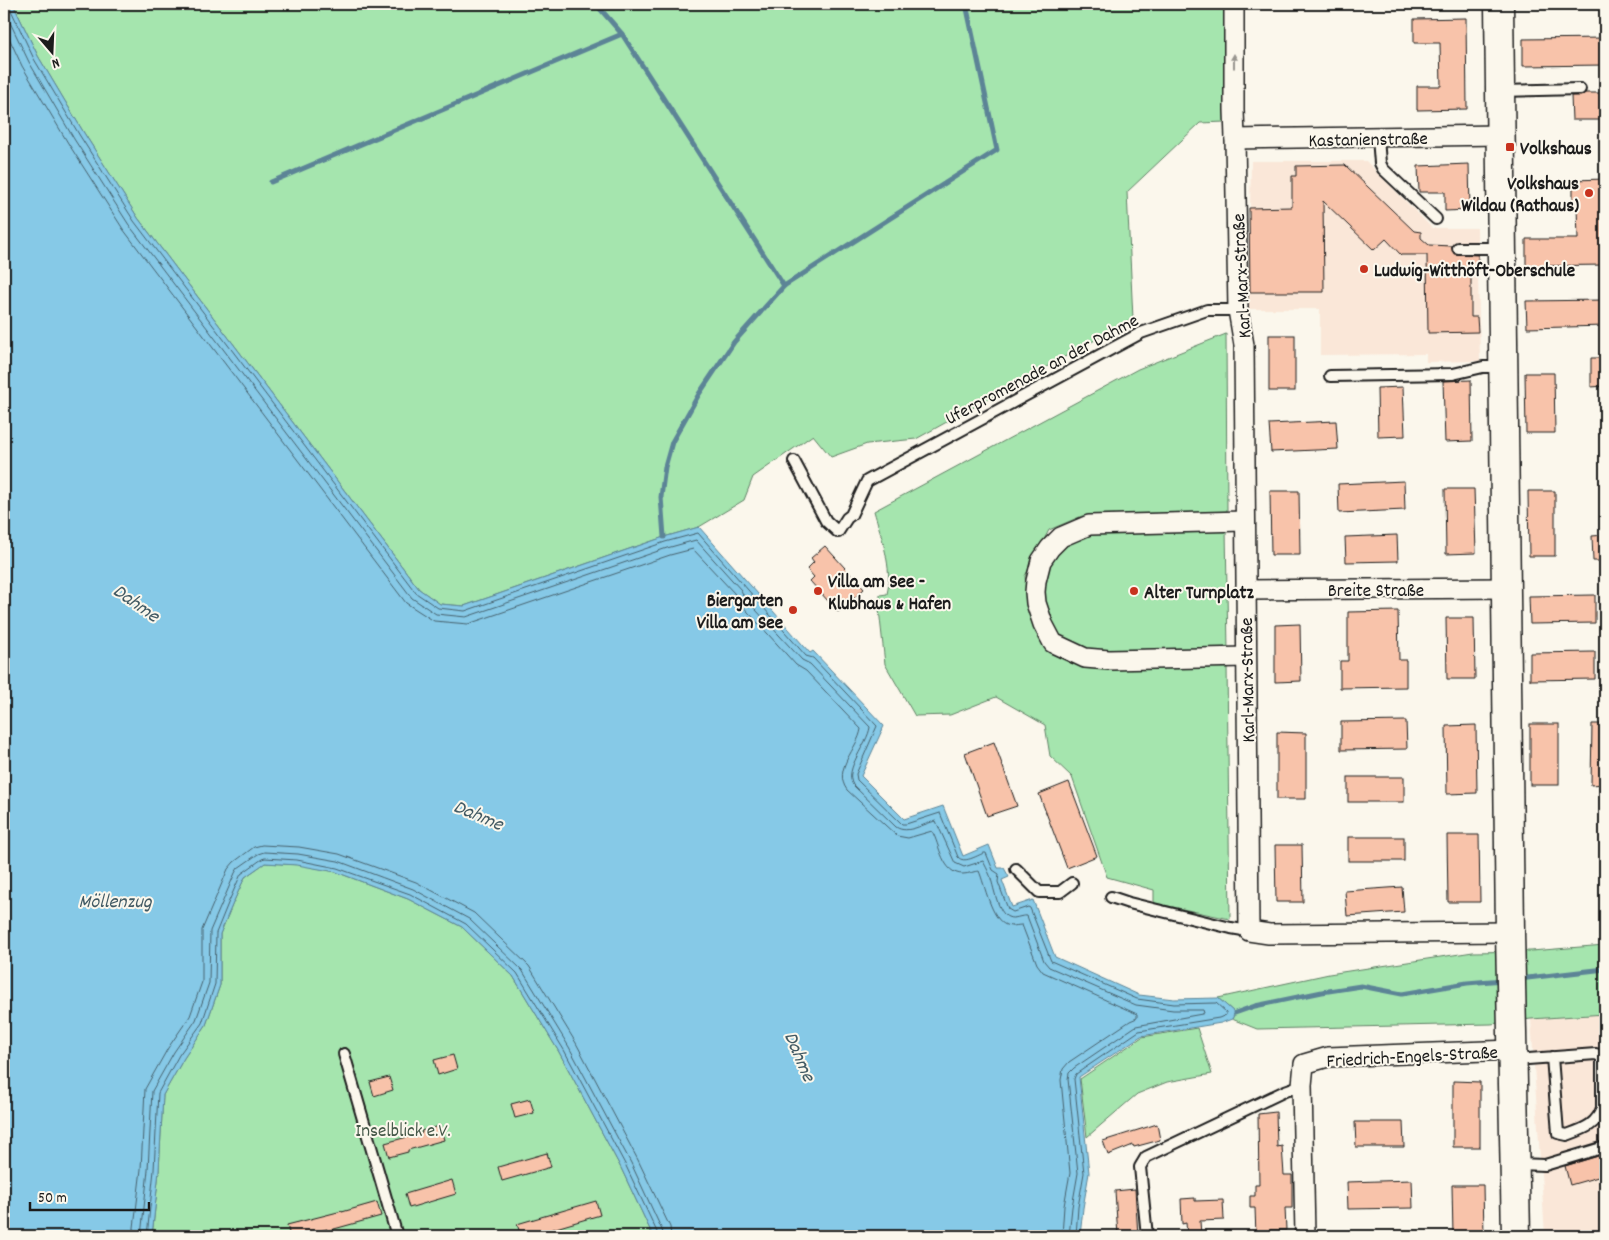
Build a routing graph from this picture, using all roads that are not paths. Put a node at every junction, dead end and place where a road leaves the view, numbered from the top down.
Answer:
1 (1234, 4) edge
2 (1499, 4) edge
3 (1580, 89) dead end
4 (1500, 91) junction
5 (1501, 135) junction
6 (1378, 138) junction
7 (1235, 139) junction
8 (1436, 219) dead end
9 (1458, 248) dead end
10 (1502, 248) junction
11 (1238, 310) junction
12 (1504, 367) junction
13 (1330, 376) dead end
14 (794, 461) dead end
15 (1244, 521) junction
16 (1507, 588) junction
17 (1245, 590) junction
18 (1246, 657) junction
19 (1016, 869) dead end
20 (1072, 883) dead end
21 (1111, 897) dead end
22 (1249, 931) junction
23 (1510, 940) junction
24 (1512, 1046) junction
25 (344, 1054) dead end
26 (1552, 1057) junction
27 (1604, 1067) edge
28 (1302, 1085) junction
29 (1605, 1147) edge
30 (1514, 1164) junction
31 (397, 1236) edge
32 (1147, 1236) edge
33 (1305, 1236) edge
34 (1516, 1236) edge

7 -> 1 street, Karl-Marx-Straße
2 - 4 main road
3 - 4 lane
4 - 5 main road
5 - 6 street, Kastanienstraße
5 - 10 main road
6 - 7 street, Kastanienstraße
6 - 8 lane
7 - 11 street, Karl-Marx-Straße
9 - 10 lane
10 - 12 main road
11 - 14 lane, Uferpromenade an der Dahme
11 - 15 street, Karl-Marx-Straße
12 - 13 lane
12 - 16 main road
15 - 17 street, Karl-Marx-Straße
15 - 18 street
16 - 17 street, Breite Straße
16 - 23 main road
17 - 18 street, Karl-Marx-Straße
18 - 22 street, Karl-Marx-Straße
19 - 20 lane
21 - 22 lane
22 - 23 street
23 - 24 main road
24 - 26 lane
24 - 28 street, Friedrich-Engels-Straße
24 - 30 main road, Friedrich-Engels-Straße
25 - 31 lane
26 - 27 lane
26 - 27 lane
28 - 32 lane
28 - 33 street, Friedrich-Engels-Straße
29 - 30 lane
30 - 34 main road, Friedrich-Engels-Straße

